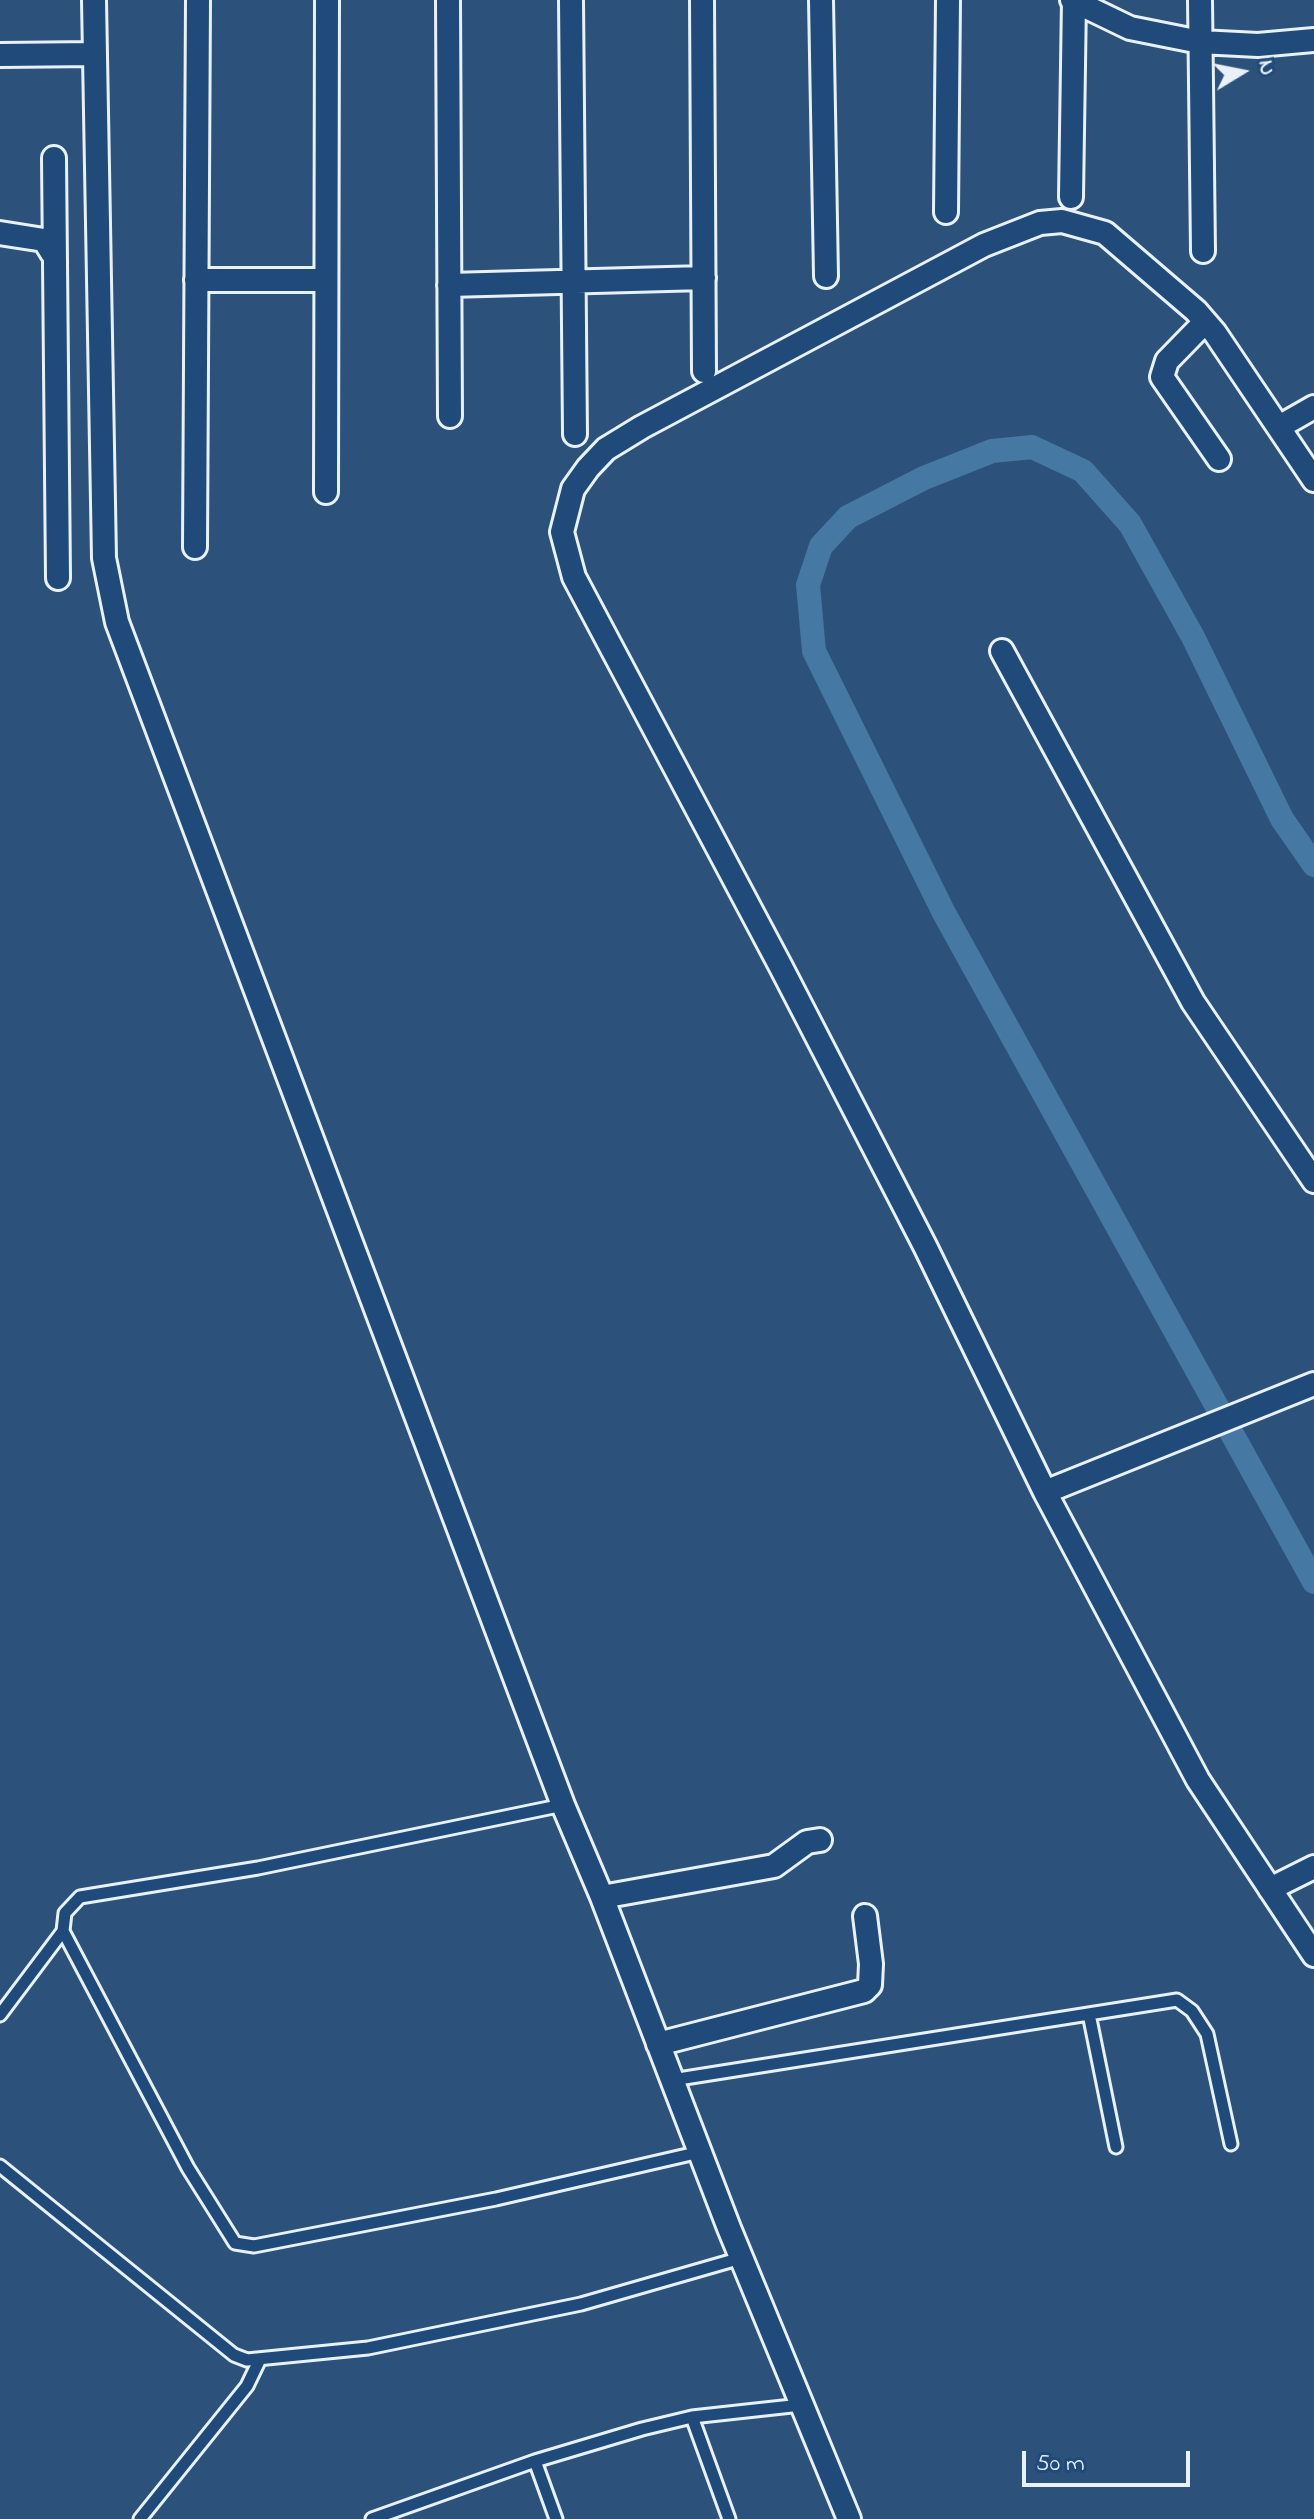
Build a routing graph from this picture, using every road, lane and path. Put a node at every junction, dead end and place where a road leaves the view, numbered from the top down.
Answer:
1 (94, 0) edge
2 (198, 0) edge
3 (327, 0) edge
4 (448, 0) edge
5 (571, 0) edge
6 (702, 0) edge
7 (821, 0) edge
8 (948, 0) edge
9 (1073, 0) edge
10 (1200, 0) edge
11 (1314, 40) edge
12 (1200, 42) junction
13 (94, 54) junction
14 (0, 55) edge
15 (54, 158) dead end
16 (1071, 197) dead end
17 (946, 212) dead end
18 (0, 233) edge
19 (1203, 251) dead end
20 (52, 253) junction
21 (826, 276) dead end
22 (704, 278) junction
23 (196, 280) junction
24 (326, 280) junction
25 (574, 282) junction
26 (449, 285) junction
27 (1205, 322) junction
28 (704, 371) dead end
29 (1314, 407) edge
30 (450, 416) dead end
31 (1279, 427) junction
32 (575, 434) dead end
33 (1219, 459) dead end
34 (1314, 480) edge
35 (326, 492) dead end
36 (195, 547) dead end
37 (58, 578) dead end
38 (1002, 651) dead end
39 (1314, 1181) edge
40 (1314, 1384) edge
41 (1045, 1492) junction
42 (563, 1805) junction
43 (820, 1840) dead end
44 (1314, 1867) edge
45 (1270, 1889) junction
46 (602, 1897) junction
47 (865, 1916) dead end
48 (63, 1931) junction
49 (1314, 1955) edge
50 (1089, 2014) junction
51 (0, 2015) edge
52 (658, 2044) junction
53 (672, 2080) junction
54 (1231, 2144) dead end
55 (1116, 2147) dead end
56 (700, 2152) junction
57 (0, 2166) edge
58 (741, 2258) junction
59 (260, 2359) junction
60 (801, 2405) junction
61 (692, 2417) junction
62 (535, 2461) junction
63 (140, 2519) edge
64 (372, 2519) edge
65 (556, 2519) edge
66 (729, 2519) edge
67 (849, 2519) edge

1 - 13 street
2 - 23 street
3 - 24 street
4 - 26 street
5 - 25 street
6 - 22 street
7 - 21 street
8 - 17 street
9 - 12 street
9 - 16 street
10 - 12 street
11 - 12 street
12 - 19 street
13 - 14 street
13 - 42 street
15 - 20 street
18 - 20 street
20 - 37 street
22 - 25 street
22 - 28 street
23 - 24 street
23 - 36 street
24 - 35 street
25 - 26 street
25 - 32 street
26 - 30 street
27 - 31 street
27 - 33 street
27 - 41 street
29 - 31 street
31 - 34 street
38 - 39 street
40 - 41 street
41 - 45 street
42 - 46 street
42 - 48 lane
43 - 46 street
44 - 45 street
45 - 49 street
46 - 52 street
47 - 52 street
48 - 51 lane
48 - 56 lane
50 - 53 lane
50 - 54 lane
50 - 55 lane
52 - 53 street
53 - 56 street
56 - 58 street
57 - 59 lane
58 - 59 lane
58 - 60 street
59 - 63 lane
60 - 61 lane
60 - 67 street
61 - 62 lane
61 - 66 lane
62 - 64 lane
62 - 65 lane

